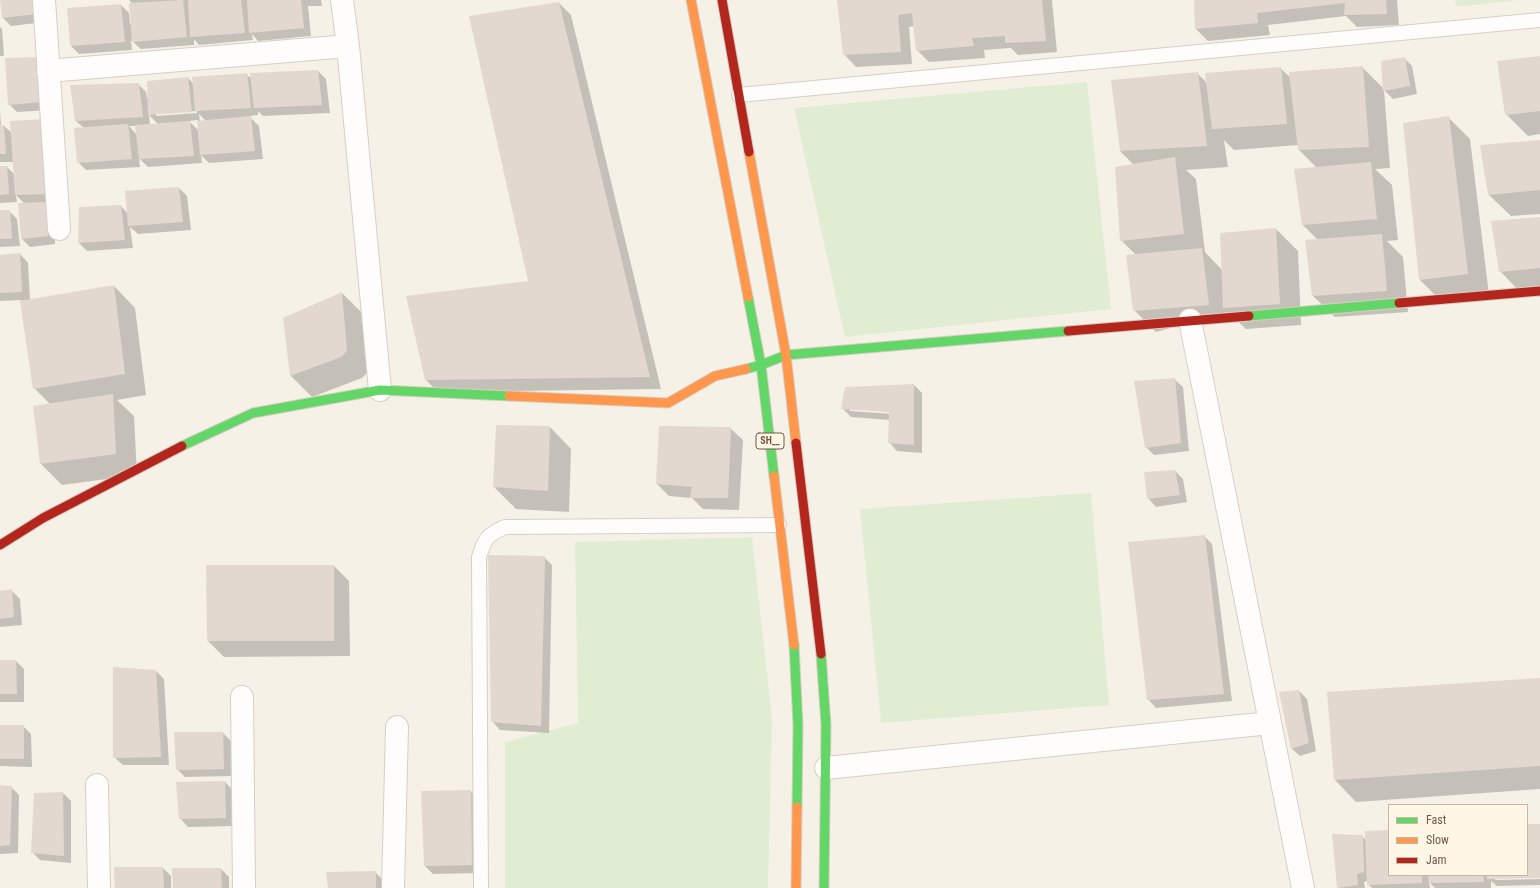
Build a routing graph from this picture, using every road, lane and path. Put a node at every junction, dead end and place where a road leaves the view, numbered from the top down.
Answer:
1 (44, 0) edge
2 (342, 0) edge
3 (691, 0) edge
4 (722, 0) edge
5 (1540, 20) edge
6 (348, 46) junction
7 (48, 71) junction
8 (739, 95) junction
9 (59, 229) dead end
10 (1540, 291) edge
11 (1190, 320) junction
12 (786, 355) junction
13 (761, 365) junction
14 (380, 390) junction
15 (779, 525) junction
16 (0, 545) edge
17 (242, 697) dead end
18 (1270, 723) junction
19 (397, 727) dead end
20 (826, 768) junction
21 (97, 785) dead end
22 (99, 888) edge
23 (244, 888) edge
24 (393, 888) edge
25 (481, 888) edge
26 (796, 888) edge
27 (824, 888) edge
28 (1303, 888) edge

1 - 7 street
2 - 6 street
3 - 13 main road, SH__
4 - 8 main road
5 - 8 lane
6 - 7 street
6 - 14 street
7 - 9 street
8 - 12 main road
10 - 11 main road
11 - 12 main road
11 - 18 street
12 - 13 main road
12 - 20 main road
13 - 14 main road
13 - 15 main road, SH__
14 - 16 main road
15 - 25 lane
15 - 26 main road, SH__
17 - 23 street
18 - 20 street
18 - 28 street
19 - 24 street
20 - 27 main road
21 - 22 street

